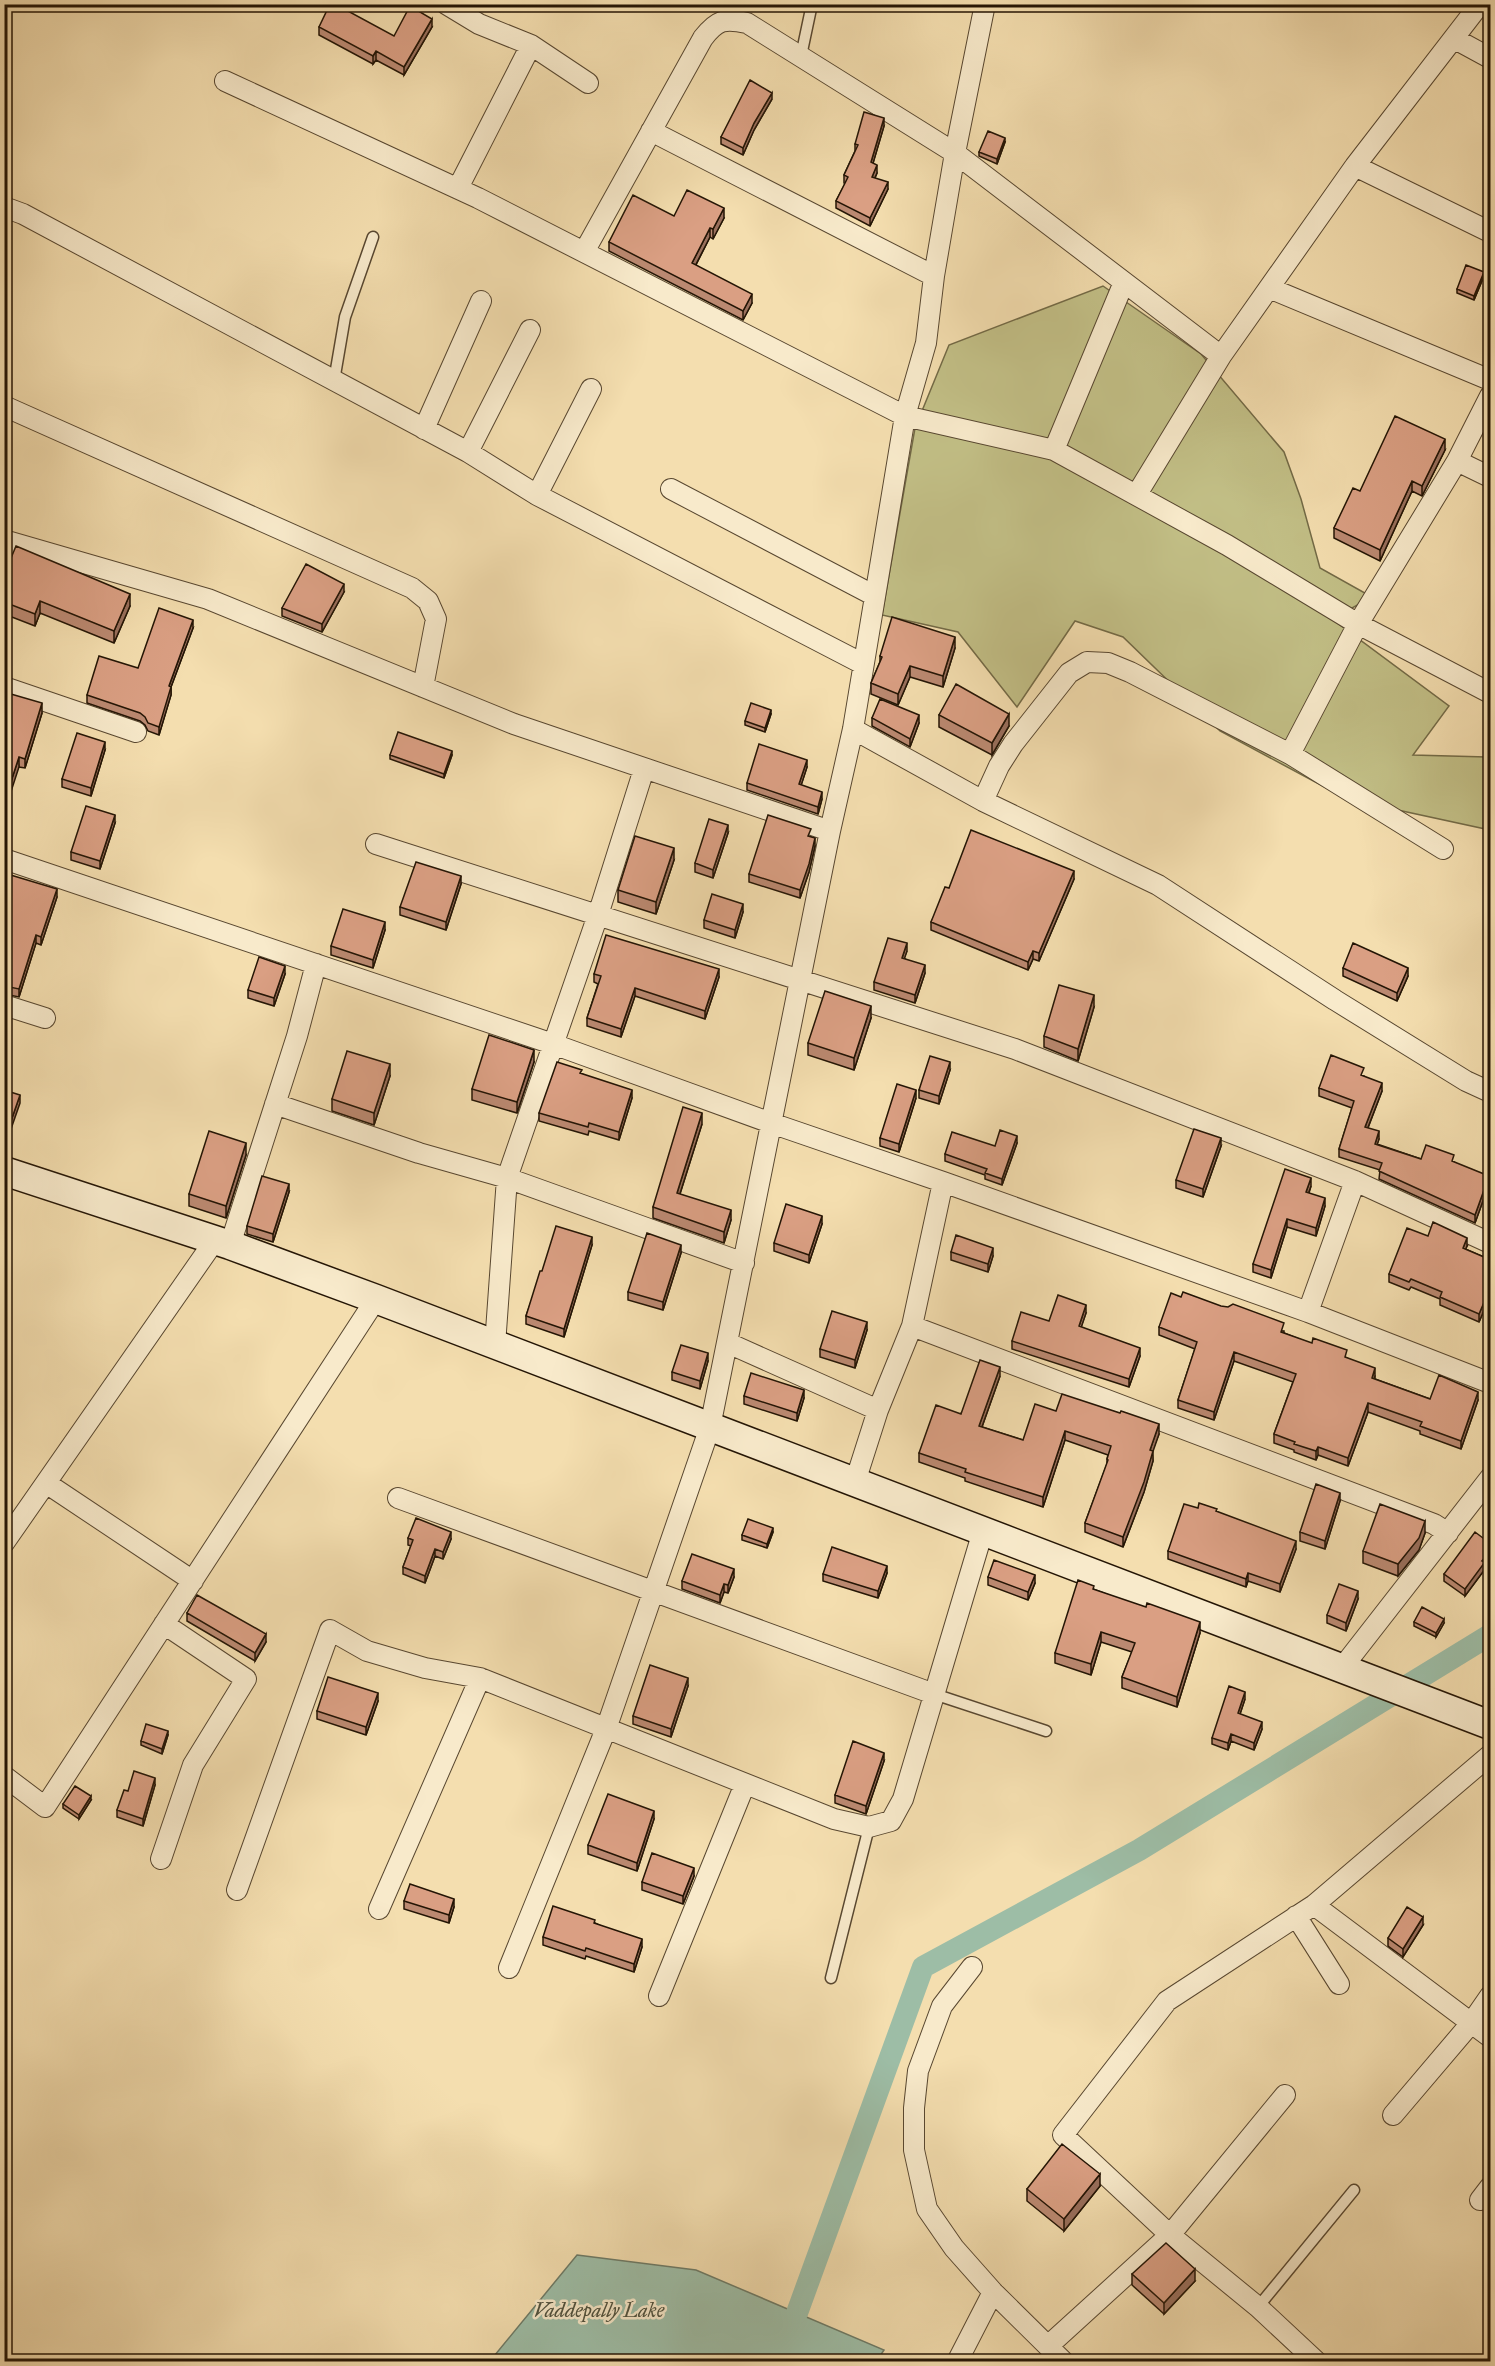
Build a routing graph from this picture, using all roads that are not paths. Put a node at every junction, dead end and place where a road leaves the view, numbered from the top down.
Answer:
1 (446, 4) edge
2 (813, 4) edge
3 (985, 4) edge
4 (1480, 4) edge
5 (1455, 39) junction
6 (531, 45) junction
7 (801, 56) junction
8 (1491, 58) edge
9 (225, 81) dead end
10 (588, 83) dead end
11 (651, 131) junction
12 (955, 153) junction
13 (1355, 165) junction
14 (458, 188) junction
15 (4, 207) edge
16 (1491, 232) edge
17 (373, 237) dead end
18 (584, 252) junction
19 (934, 276) junction
20 (1124, 282) junction
21 (1269, 288) junction
22 (481, 301) dead end
23 (530, 330) dead end
24 (1221, 356) junction
25 (1491, 380) edge
26 (334, 381) junction
27 (591, 389) dead end
28 (1491, 396) edge
29 (4, 406) edge
30 (905, 416) junction
31 (424, 429) junction
32 (1054, 450) junction
33 (468, 452) junction
34 (1456, 461) junction
35 (1491, 477) edge
36 (671, 489) dead end
37 (1137, 494) junction
38 (537, 495) junction
39 (6, 547) edge
40 (875, 596) junction
41 (1358, 624) junction
42 (863, 664) junction
43 (4, 687) edge
44 (423, 687) junction
45 (1491, 693) edge
46 (853, 729) junction
47 (136, 732) dead end
48 (1290, 754) junction
49 (644, 769) junction
50 (983, 801) junction
51 (830, 831) junction
52 (376, 844) dead end
53 (1443, 849) dead end
54 (4, 859) edge
55 (598, 915) junction
56 (316, 964) junction
57 (800, 979) junction
58 (4, 1005) edge
59 (45, 1018) dead end
60 (553, 1044) junction
61 (1491, 1092) edge
62 (275, 1104) junction
63 (771, 1123) junction
64 (4, 1171) edge
65 (507, 1178) junction
66 (1355, 1180) junction
67 (943, 1182) junction
68 (222, 1243) junction
69 (1491, 1243) edge
70 (744, 1263) junction
71 (376, 1299) junction
72 (1308, 1312) junction
73 (912, 1326) junction
74 (728, 1343) junction
75 (495, 1345) junction
76 (1491, 1383) edge
77 (878, 1410) junction
78 (710, 1427) junction
79 (1491, 1478) edge
80 (855, 1482) junction
81 (46, 1483) junction
82 (398, 1498) dead end
83 (982, 1531) junction
84 (1448, 1533) junction
85 (4, 1543) edge
86 (194, 1581) junction
87 (653, 1592) junction
88 (164, 1624) junction
89 (1350, 1671) junction
90 (480, 1678) junction
91 (934, 1694) junction
92 (1491, 1725) edge
93 (606, 1729) junction
94 (1046, 1731) dead end
95 (1491, 1755) edge
96 (4, 1776) edge
97 (745, 1784) junction
98 (869, 1827) junction
99 (161, 1859) dead end
100 (237, 1890) dead end
101 (1314, 1905) junction
102 (379, 1909) dead end
103 (1296, 1916) junction
104 (972, 1967) dead end
105 (509, 1968) dead end
106 (831, 1978) dead end
107 (1339, 1984) dead end
108 (659, 1996) dead end
109 (1491, 1996) edge
110 (1472, 2022) junction
111 (1491, 2037) edge
112 (1285, 2095) dead end
113 (1393, 2115) dead end
114 (1354, 2190) dead end
115 (1170, 2235) junction
116 (993, 2292) junction
117 (1258, 2307) junction
118 (1048, 2346) junction
119 (957, 2361) edge
120 (1064, 2361) edge
121 (1317, 2361) edge

1 - 6 street
2 - 7 lane
3 - 12 street
4 - 5 street
5 - 8 street
5 - 13 street
6 - 10 street
6 - 14 street
7 - 11 street
7 - 12 street
9 - 14 street
11 - 18 street
11 - 19 street
12 - 19 street
12 - 20 street
13 - 16 street
13 - 21 street
14 - 18 street
15 - 26 street
17 - 26 lane
18 - 30 street
19 - 30 street
20 - 24 street
20 - 32 street
21 - 24 street
21 - 25 street
22 - 31 street
23 - 33 street
24 - 37 street
26 - 31 street
27 - 38 street
28 - 34 street
29 - 44 street
30 - 32 street
30 - 40 street
31 - 33 street
32 - 37 street
33 - 38 street
34 - 35 street
34 - 41 street
36 - 40 street
37 - 41 street
38 - 42 street
39 - 44 street
40 - 42 street
41 - 45 street
41 - 48 street
42 - 46 street
43 - 47 street
44 - 49 street
46 - 50 street
46 - 51 street
48 - 50 street
48 - 53 street
49 - 51 street
49 - 55 street
50 - 61 street
51 - 57 street
52 - 55 street
54 - 56 street
55 - 57 street
55 - 60 street
56 - 60 street
56 - 62 street
57 - 63 street
57 - 66 street
58 - 59 street
60 - 63 street
60 - 65 street
62 - 65 street
62 - 68 street
63 - 67 street
63 - 70 street
64 - 68 street
65 - 70 street
65 - 75 street
66 - 69 street
66 - 72 street
67 - 72 street
67 - 73 street
68 - 71 street
68 - 81 street
70 - 74 street
71 - 75 street
71 - 86 street
72 - 76 street
73 - 77 street
73 - 84 street
74 - 77 street
74 - 78 street
75 - 78 street
77 - 80 street
78 - 80 street
78 - 87 street
79 - 84 street
80 - 83 street
81 - 85 street
81 - 86 street
82 - 87 street
83 - 89 street
83 - 91 street
84 - 89 street
86 - 88 street
87 - 91 street
87 - 93 street
88 - 96 street
88 - 99 street
89 - 92 street
90 - 93 street
90 - 100 street
90 - 102 street
91 - 94 lane
91 - 98 street
93 - 97 street
93 - 105 street
95 - 101 street
97 - 98 street
97 - 108 street
98 - 106 lane
101 - 103 street
101 - 110 street
103 - 107 street
103 - 115 street
104 - 116 street
109 - 110 street
110 - 111 street
110 - 113 street
112 - 115 street
114 - 117 lane
115 - 117 street
115 - 118 street
116 - 118 street
116 - 119 street
117 - 121 street
118 - 120 street

